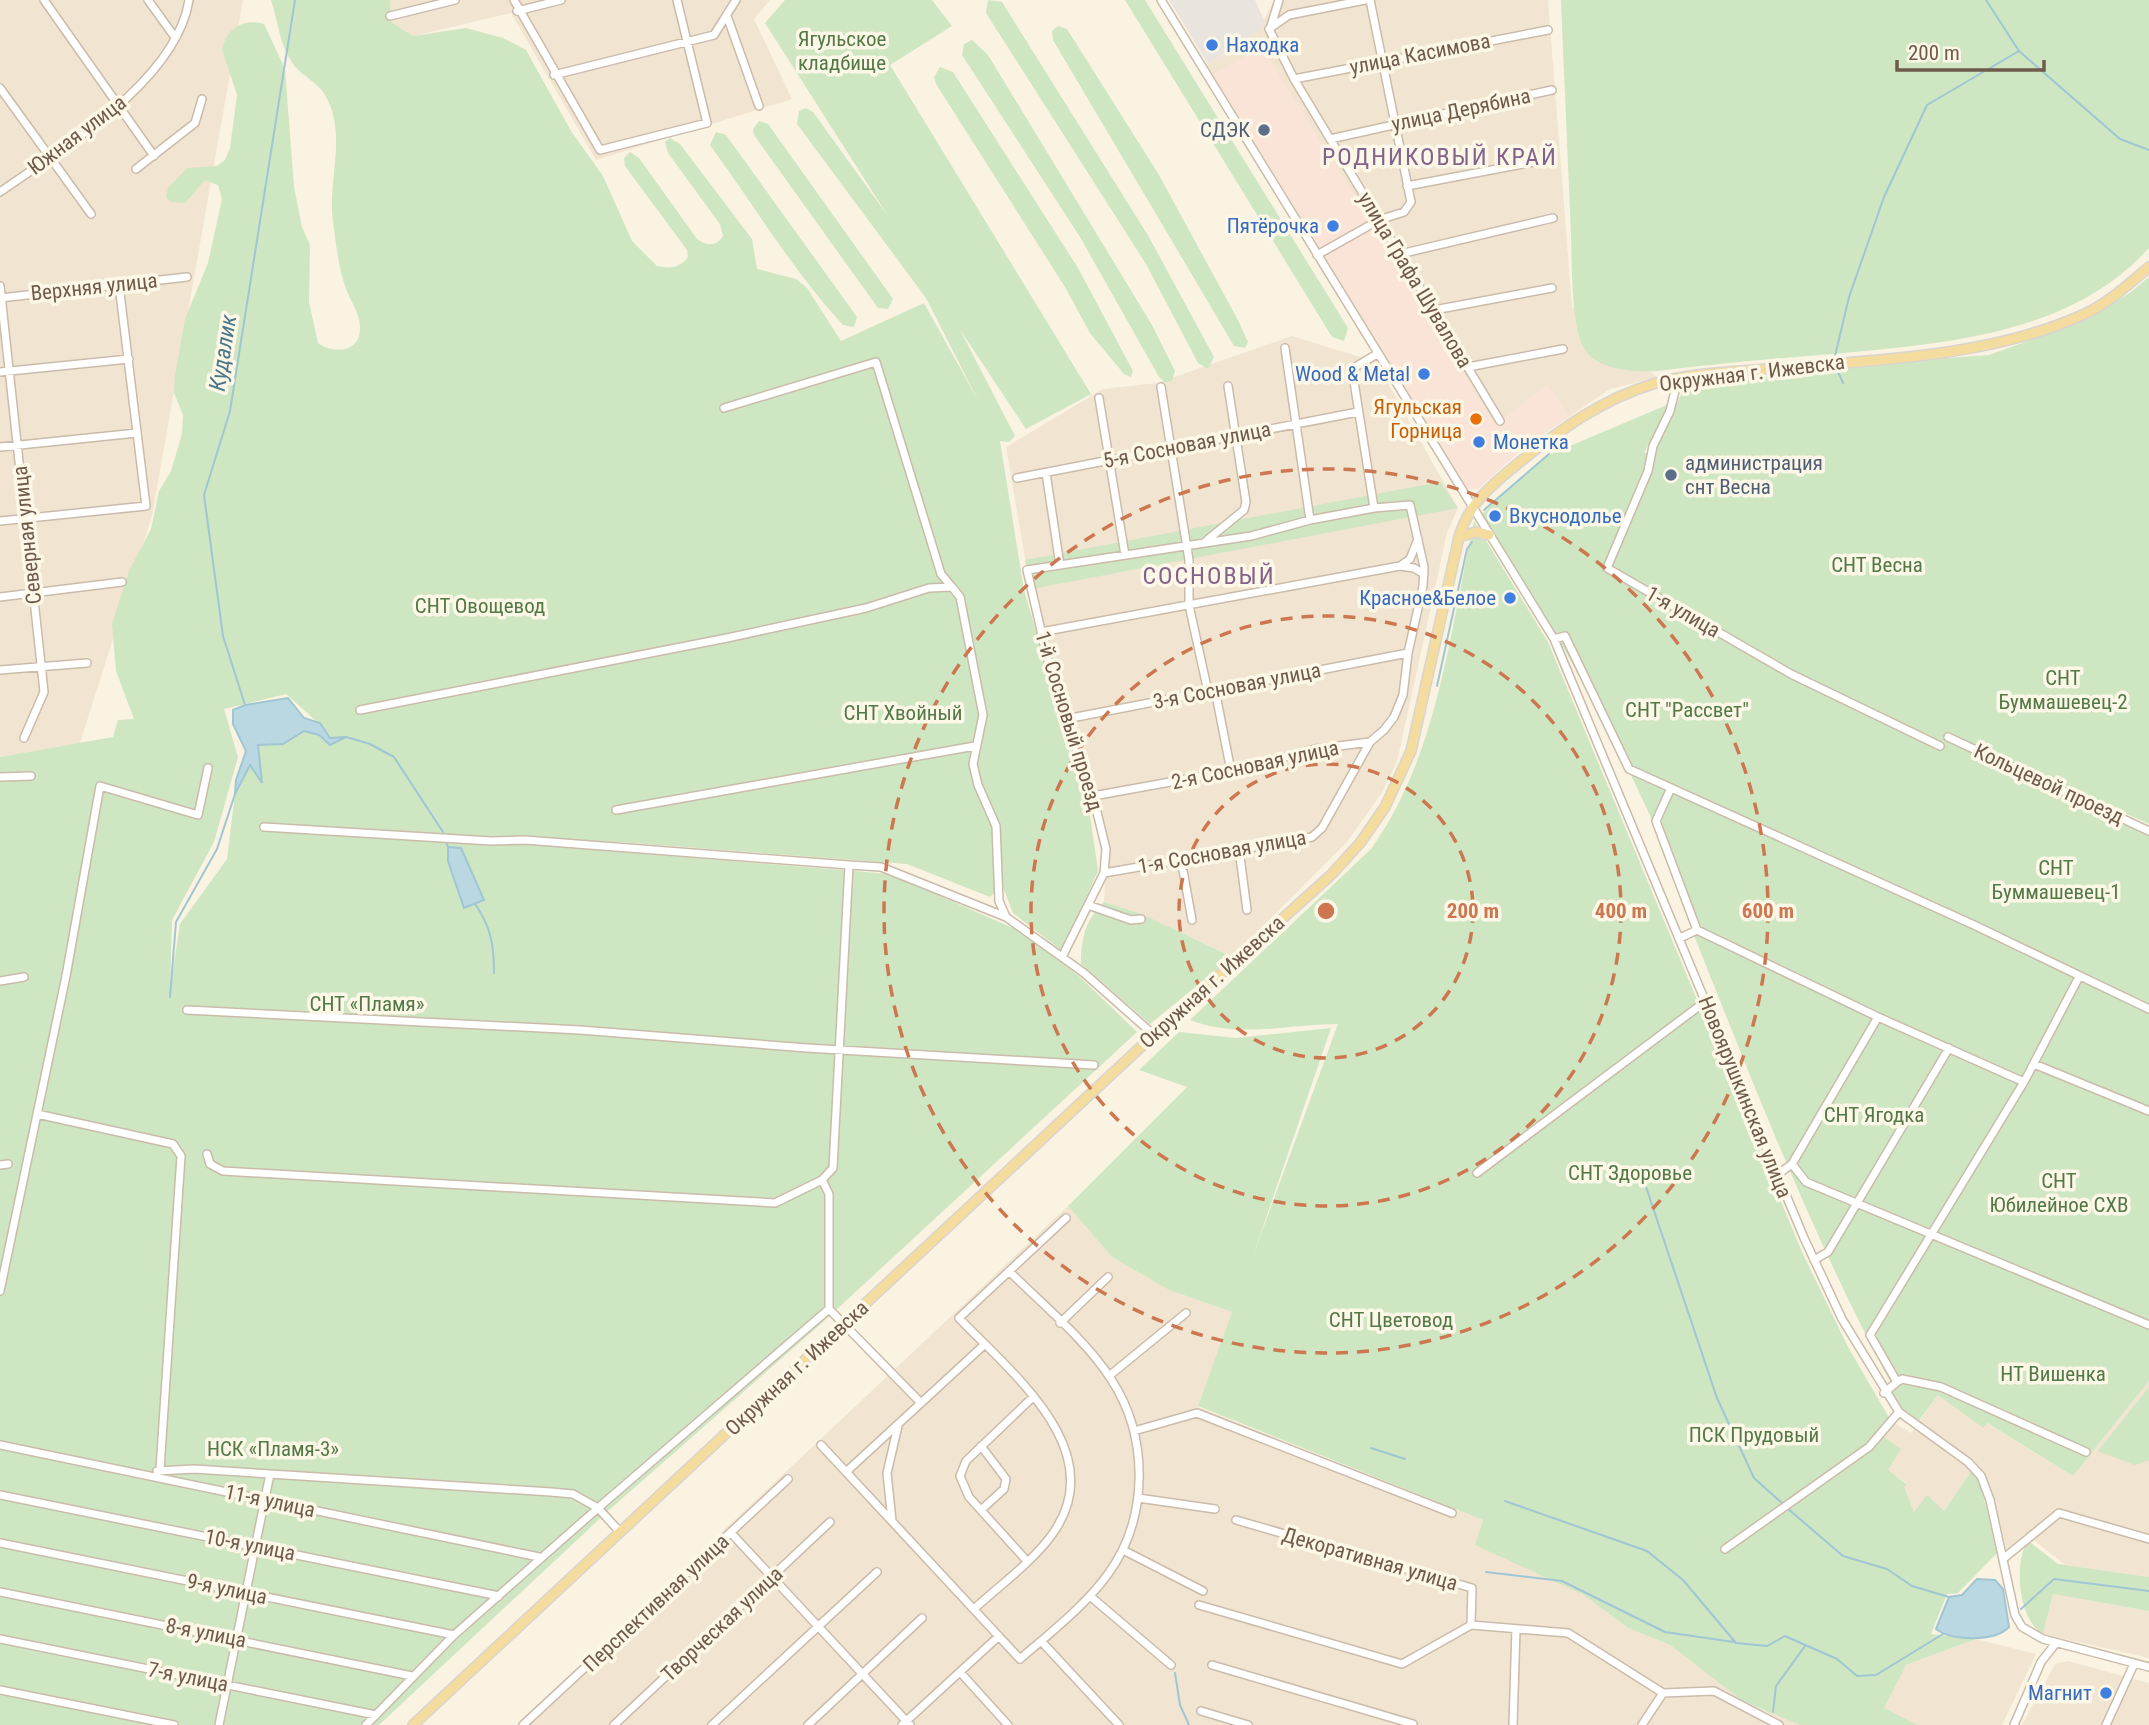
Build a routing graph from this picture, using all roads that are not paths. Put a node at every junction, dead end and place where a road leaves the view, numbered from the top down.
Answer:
1 (44, 0) edge
2 (148, 0) edge
3 (189, 0) edge
4 (455, 0) edge
5 (514, 0) edge
6 (561, 0) edge
7 (677, 0) edge
8 (736, 0) edge
9 (1161, 0) edge
10 (1279, 0) edge
11 (1365, 0) edge
12 (1370, 0) edge
13 (517, 11) junction
14 (390, 16) dead end
15 (727, 16) junction
16 (1269, 29) junction
17 (1548, 30) dead end
18 (174, 36) junction
19 (688, 42) junction
20 (1382, 61) junction
21 (554, 75) junction
22 (1293, 79) junction
23 (0, 88) edge
24 (1552, 90) dead end
25 (202, 99) dead end
26 (759, 106) dead end
27 (119, 107) junction
28 (1395, 124) junction
29 (1330, 139) junction
30 (154, 156) junction
31 (49, 157) junction
32 (1550, 159) dead end
33 (136, 169) dead end
34 (1407, 186) junction
35 (0, 192) edge
36 (91, 214) dead end
37 (1553, 218) dead end
38 (1379, 220) junction
39 (1400, 254) junction
40 (1317, 255) junction
41 (2149, 267) edge
42 (187, 277) dead end
43 (120, 285) junction
44 (0, 286) edge
45 (1552, 288) dead end
46 (1, 297) edge
47 (1434, 310) junction
48 (1285, 348) dead end
49 (1563, 349) dead end
50 (1377, 354) junction
51 (128, 359) junction
52 (1468, 367) junction
53 (9, 371) junction
54 (0, 372) edge
55 (1678, 379) junction
56 (1228, 386) dead end
57 (1161, 387) dead end
58 (1099, 398) dead end
59 (724, 408) dead end
60 (1358, 412) junction
61 (1500, 421) dead end
62 (1297, 424) junction
63 (137, 433) junction
64 (1235, 436) junction
65 (17, 446) junction
66 (0, 447) edge
67 (1174, 448) junction
68 (1109, 460) junction
69 (1046, 473) junction
70 (1017, 478) dead end
71 (1472, 507) junction
72 (1374, 508) junction
73 (26, 518) junction
74 (1310, 520) junction
75 (0, 521) edge
76 (1489, 536) junction
77 (1418, 537) junction
78 (1459, 537) junction
79 (1205, 542) junction
80 (1187, 546) junction
81 (1125, 555) junction
82 (1060, 565) junction
83 (1400, 566) junction
84 (1424, 574) junction
85 (122, 582) dead end
86 (952, 587) junction
87 (33, 593) junction
88 (0, 597) edge
89 (1189, 605) junction
90 (1041, 632) junction
91 (1554, 639) junction
92 (1408, 653) junction
93 (87, 663) dead end
94 (43, 666) junction
95 (0, 670) edge
96 (1208, 692) junction
97 (360, 710) dead end
98 (1066, 719) junction
99 (1948, 737) dead end
100 (24, 738) dead end
101 (1370, 742) junction
102 (975, 746) junction
103 (1940, 746) dead end
104 (208, 768) dead end
105 (1231, 771) junction
106 (31, 776) dead end
107 (0, 777) edge
108 (1671, 788) junction
109 (1093, 796) junction
110 (616, 810) dead end
111 (264, 827) dead end
112 (2149, 831) edge
113 (1239, 849) junction
114 (1181, 859) junction
115 (849, 865) junction
116 (1104, 873) junction
117 (1088, 905) junction
118 (1247, 910) dead end
119 (1006, 918) junction
120 (1141, 919) dead end
121 (1192, 920) dead end
122 (1697, 930) junction
123 (1680, 938) junction
124 (1062, 957) junction
125 (24, 977) dead end
126 (2079, 977) junction
127 (0, 981) edge
128 (1706, 1001) junction
129 (2149, 1009) edge
130 (187, 1010) dead end
131 (1878, 1017) junction
132 (1154, 1035) junction
133 (1949, 1048) junction
134 (841, 1050) junction
135 (2034, 1064) junction
136 (1094, 1065) dead end
137 (2024, 1082) junction
138 (2149, 1111) edge
139 (37, 1114) junction
140 (207, 1154) dead end
141 (1792, 1164) junction
142 (1478, 1173) dead end
143 (1777, 1175) junction
144 (822, 1180) junction
145 (1857, 1204) junction
146 (1066, 1218) dead end
147 (1933, 1236) junction
148 (1814, 1260) junction
149 (1009, 1271) junction
150 (1108, 1277) dead end
151 (0, 1291) edge
152 (829, 1309) junction
153 (1186, 1313) dead end
154 (1060, 1323) junction
155 (843, 1325) junction
156 (2149, 1325) edge
157 (984, 1345) junction
158 (1109, 1376) junction
159 (1898, 1382) junction
160 (1884, 1393) junction
161 (1033, 1397) junction
162 (921, 1403) junction
163 (1899, 1412) junction
164 (898, 1424) junction
165 (1134, 1431) junction
166 (0, 1445) edge
167 (821, 1445) dead end
168 (981, 1446) junction
169 (2086, 1452) dead end
170 (160, 1469) junction
171 (846, 1472) junction
172 (270, 1474) junction
173 (150, 1475) junction
174 (788, 1479) dead end
175 (0, 1495) edge
176 (1138, 1498) junction
177 (264, 1500) junction
178 (598, 1508) junction
179 (1215, 1509) dead end
180 (981, 1510) junction
181 (1452, 1513) dead end
182 (1236, 1520) dead end
183 (892, 1521) junction
184 (830, 1522) dead end
185 (620, 1532) junction
186 (731, 1533) junction
187 (2149, 1539) edge
188 (0, 1543) edge
189 (256, 1546) junction
190 (1725, 1549) dead end
191 (1123, 1550) junction
192 (539, 1557) junction
193 (2003, 1559) junction
194 (1026, 1560) junction
195 (877, 1572) dead end
196 (772, 1577) junction
197 (0, 1591) edge
198 (1203, 1591) dead end
199 (246, 1593) junction
200 (499, 1596) junction
201 (1090, 1596) junction
202 (1199, 1605) dead end
203 (974, 1609) junction
204 (922, 1618) dead end
205 (1471, 1625) junction
206 (818, 1628) junction
207 (1516, 1629) junction
208 (454, 1635) junction
209 (999, 1636) junction
210 (0, 1639) edge
211 (237, 1639) junction
212 (1041, 1642) junction
213 (2056, 1643) junction
214 (2134, 1664) junction
215 (1171, 1665) dead end
216 (1212, 1665) dead end
217 (2149, 1667) edge
218 (960, 1672) junction
219 (862, 1675) junction
220 (412, 1676) junction
221 (227, 1685) junction
222 (0, 1690) edge
223 (1663, 1693) junction
224 (1201, 1711) dead end
225 (376, 1716) junction
226 (906, 1724) edge
227 (1413, 1724) edge
228 (174, 1725) edge
229 (219, 1725) edge
230 (366, 1725) edge
231 (412, 1725) edge
232 (523, 1725) edge
233 (614, 1725) edge
234 (712, 1725) edge
235 (808, 1725) edge
236 (1008, 1725) edge
237 (1119, 1725) edge
238 (1248, 1725) edge
239 (1513, 1725) edge
240 (1642, 1725) edge
241 (1779, 1725) edge
242 (2014, 1725) edge
243 (2106, 1725) edge

1 - 27 street
2 - 18 street
3 - 18 street, Южная улица
4 - 14 street
5 - 13 street
6 - 13 street
7 - 19 street
8 - 15 street
9 - 40 street, Новоярушкинская улица
10 - 16 street
11 - 16 street
12 - 20 street
13 - 21 street
15 - 19 street
15 - 26 street
16 - 22 street, улица Графа Шувалова
17 - 20 street, улица Касимова
18 - 27 street, Южная улица
19 - 21 street
19 - 21 street
20 - 22 street, улица Касимова
20 - 28 street
22 - 29 street, улица Графа Шувалова
23 - 31 street
24 - 28 street, улица Дерябина
25 - 30 street
27 - 30 street
27 - 31 street, Южная улица
28 - 29 street, улица Дерябина
28 - 34 street
29 - 38 street, улица Графа Шувалова
30 - 33 street
31 - 35 street, Южная улица
31 - 36 street
32 - 34 street
34 - 38 street
37 - 39 street
38 - 39 street, улица Графа Шувалова
38 - 40 street
39 - 47 street, улица Графа Шувалова
40 - 50 street, Новоярушкинская улица
41 - 55 main road, Окружная г. Ижевска
42 - 43 street, Верхняя улица
43 - 46 street, Верхняя улица
43 - 51 street
44 - 46 street, Северная улица
45 - 47 street
46 - 53 street, Северная улица
47 - 52 street, улица Графа Шувалова
48 - 62 street
49 - 52 street
50 - 60 street
50 - 71 street, Новоярушкинская улица
51 - 53 street
51 - 63 street
52 - 61 street, улица Графа Шувалова
53 - 54 street
53 - 65 street, Северная улица
55 - 71 main road, Окружная г. Ижевска
55 - 103 street, 1-я улица
56 - 64 street
57 - 67 street
58 - 68 street
59 - 86 street
60 - 62 street, 5-я Сосновая улица
60 - 72 street
62 - 64 street, 5-я Сосновая улица
62 - 74 street
63 - 65 street
63 - 73 street
64 - 67 street, 5-я Сосновая улица
64 - 79 street
65 - 66 street
65 - 73 street, Северная улица
67 - 68 street, 5-я Сосновая улица
67 - 80 street
68 - 69 street, 5-я Сосновая улица
68 - 81 street
69 - 70 street, 5-я Сосновая улица
69 - 82 street
71 - 76 street, Новоярушкинская улица
71 - 78 main road, Окружная г. Ижевска
72 - 74 street
72 - 77 street
73 - 75 street
73 - 87 street, Северная улица
74 - 79 street
76 - 78 main road
76 - 91 street, Новоярушкинская улица
77 - 83 street
77 - 84 street
78 - 132 main road, Окружная г. Ижевска
79 - 80 street
80 - 81 street
80 - 89 street
81 - 82 street
82 - 90 street, 1-й Сосновый проезд
83 - 84 street
83 - 89 street
84 - 92 street
85 - 87 street
86 - 97 street
86 - 102 street
87 - 88 street
87 - 94 street, Северная улица
89 - 90 street
89 - 96 street
90 - 98 street, 1-й Сосновый проезд
91 - 108 street
91 - 123 street, Новоярушкинская улица
92 - 96 street, 3-я Сосновая улица
92 - 101 street
93 - 94 street
94 - 95 street
94 - 100 street, Северная улица
96 - 98 street, 3-я Сосновая улица
96 - 105 street
98 - 109 street, 1-й Сосновый проезд
99 - 112 street, Кольцевой проезд
101 - 105 street, 2-я Сосновая улица
101 - 113 street, 1-я Сосновая улица
102 - 110 street
102 - 119 street
104 - 139 street
105 - 109 street, 2-я Сосновая улица
106 - 107 street
108 - 122 street
108 - 126 street
109 - 116 street, 1-й Сосновый проезд
111 - 115 street
113 - 114 street, 1-я Сосновая улица
113 - 118 street
114 - 116 street, 1-я Сосновая улица
114 - 121 street
115 - 119 street
115 - 134 street
116 - 117 street
117 - 120 street
117 - 124 street
119 - 124 street
122 - 123 street
122 - 131 street
123 - 128 street, Новоярушкинская улица
124 - 132 street
125 - 127 street
126 - 129 street
126 - 135 street
128 - 142 street
128 - 143 street, Новоярушкинская улица
130 - 134 street
131 - 133 street
131 - 141 street
132 - 155 main road, Окружная г. Ижевска
133 - 137 street
133 - 145 street
134 - 136 street
134 - 144 street
135 - 137 street
135 - 138 street
137 - 147 street
139 - 151 street
139 - 170 street
140 - 144 street
141 - 143 street
141 - 145 street
143 - 148 street, Новоярушкинская улица
144 - 152 street
145 - 147 street
145 - 148 street
146 - 149 street
147 - 156 street
147 - 159 street
148 - 160 street, Новоярушкинская улица
149 - 154 street
149 - 157 street
150 - 154 street
152 - 155 street
152 - 178 street
153 - 158 street
154 - 158 street
155 - 162 street
155 - 185 main road, Окружная г. Ижевска
157 - 161 street
157 - 162 street
158 - 165 street
159 - 160 street
159 - 169 street
160 - 163 street, Новоярушкинская улица
161 - 168 street
161 - 194 street
162 - 164 street
163 - 190 street
163 - 193 street, Новоярушкинская улица
164 - 171 street
164 - 183 street
165 - 176 street
165 - 181 street
166 - 173 street, 11-я улица
167 - 171 street
168 - 180 street
168 - 180 street
170 - 172 street
170 - 173 street
171 - 183 street
172 - 177 street
172 - 178 street
173 - 177 street, 11-я улица
174 - 186 street, Перспективная улица
175 - 189 street, 10-я улица
176 - 179 street
176 - 191 street
177 - 189 street
177 - 192 street, 11-я улица
178 - 185 street
178 - 192 street
180 - 194 street
182 - 205 street, Декоративная улица
183 - 203 street
184 - 196 street, Творческая улица
185 - 231 main road, Окружная г. Ижевска
186 - 196 street
186 - 232 street, Перспективная улица
187 - 193 street
188 - 199 street, 9-я улица
189 - 199 street
189 - 200 street, 10-я улица
191 - 198 street
191 - 201 street
192 - 200 street
193 - 213 street, Новоярушкинская улица
194 - 203 street
195 - 206 street
196 - 206 street
196 - 233 street, Творческая улица
197 - 211 street, 8-я улица
199 - 208 street, 9-я улица
199 - 211 street
200 - 208 street
201 - 212 street
201 - 215 street
202 - 205 street
203 - 209 street
204 - 219 street
205 - 207 street
206 - 219 street
206 - 234 street
207 - 223 street
207 - 239 street
208 - 220 street
209 - 212 street
209 - 218 street
210 - 221 street, 7-я улица
211 - 220 street, 8-я улица
211 - 221 street
212 - 237 street
213 - 214 street, Новоярушкинская улица
213 - 242 street
214 - 217 street, Новоярушкинская улица
214 - 243 street
216 - 227 street
218 - 226 street
218 - 236 street
219 - 226 street
219 - 235 street
220 - 225 street
221 - 225 street, 7-я улица
221 - 229 street
222 - 228 street
223 - 240 street
223 - 241 street
224 - 238 street
225 - 230 street

